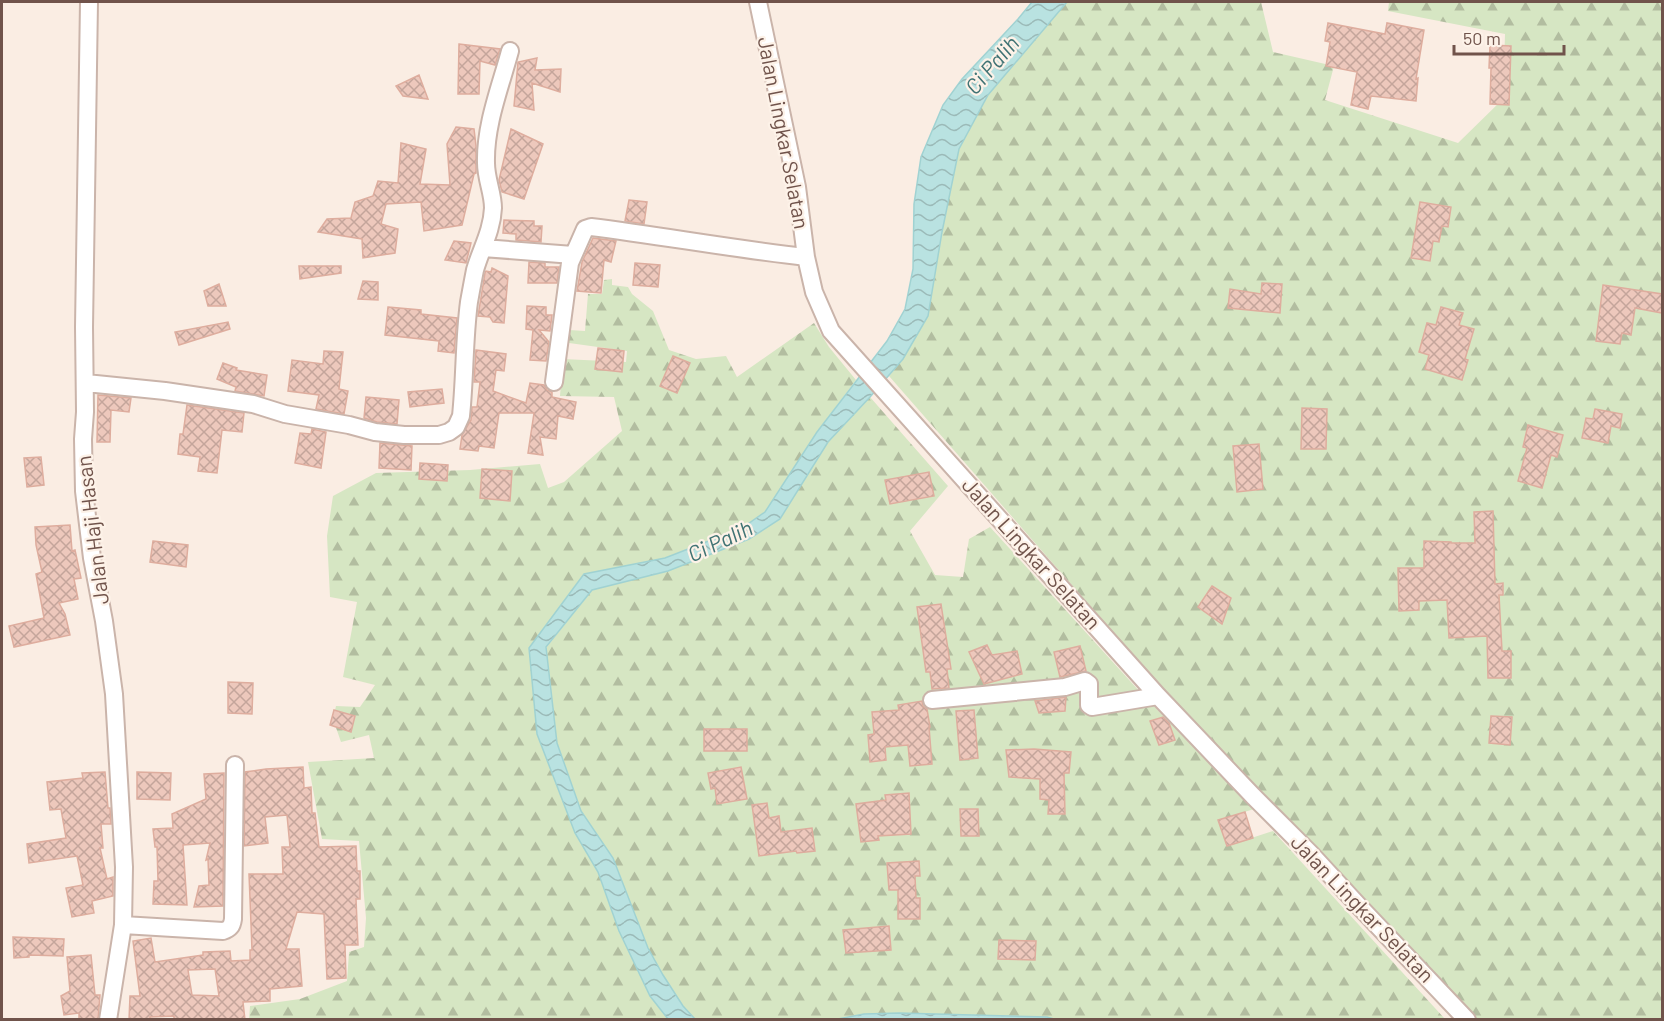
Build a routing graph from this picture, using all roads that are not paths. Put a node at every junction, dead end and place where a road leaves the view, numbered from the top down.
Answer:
1 (89, 2) edge
2 (758, 2) edge
3 (510, 51) dead end
4 (483, 248) junction
5 (573, 255) junction
6 (806, 256) junction
7 (554, 382) dead end
8 (86, 383) junction
9 (1158, 696) junction
10 (932, 700) dead end
11 (235, 765) dead end
12 (123, 925) junction
13 (108, 1020) edge
14 (1467, 1020) edge

1 - 8 street, Jalan Haji Hasan
2 - 6 street, Jalan Lingkar Selatan
3 - 4 street
4 - 5 street
4 - 8 street
5 - 6 street
5 - 7 street
6 - 9 street, Jalan Lingkar Selatan
8 - 12 street, Jalan Haji Hasan
9 - 10 street
9 - 14 street, Jalan Lingkar Selatan
11 - 12 street
12 - 13 street, Jalan Haji Hasan

